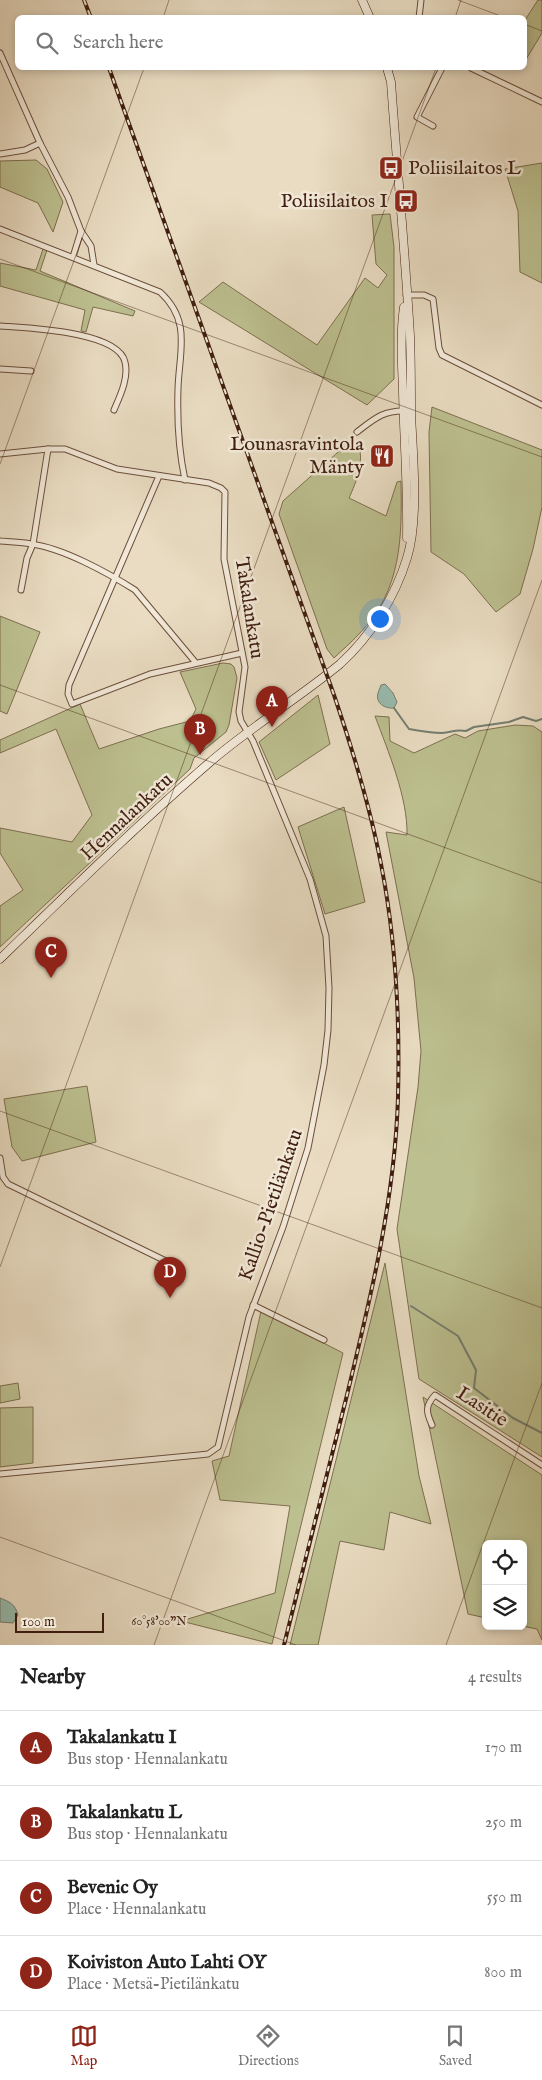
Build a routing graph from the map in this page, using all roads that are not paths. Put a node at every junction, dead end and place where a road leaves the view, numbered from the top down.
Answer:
1 (362, 0) edge
2 (421, 0) edge
3 (369, 15) edge
4 (419, 15) edge
5 (0, 53) edge
6 (388, 70) edge
7 (441, 70) edge
8 (475, 70) edge
9 (542, 102) edge
10 (433, 126) dead end
11 (40, 143) junction
12 (0, 154) edge
13 (0, 229) edge
14 (81, 231) junction
15 (72, 257) junction
16 (94, 265) junction
17 (406, 295) junction
18 (0, 326) edge
19 (0, 369) edge
20 (31, 371) dead end
21 (542, 405) edge
22 (114, 410) dead end
23 (407, 411) junction
24 (357, 432) dead end
25 (48, 449) junction
26 (0, 454) edge
27 (159, 476) junction
28 (185, 480) junction
29 (0, 541) edge
30 (33, 544) junction
31 (114, 578) junction
32 (21, 590) dead end
33 (242, 654) junction
34 (196, 663) junction
35 (248, 732) junction
36 (0, 959) edge
37 (0, 1158) edge
38 (176, 1266) dead end
39 (253, 1305) junction
40 (324, 1340) dead end
41 (432, 1425) dead end
42 (542, 1465) edge
43 (0, 1474) edge

1 - 3 street
2 - 4 street
5 - 11 street
6 - 17 street, Hennalankatu
7 - 10 street
8 - 9 street
11 - 12 street
11 - 14 street
13 - 15 street
14 - 15 street
14 - 16 street
15 - 16 street
16 - 28 street
17 - 21 street
17 - 23 street, Hennalankatu
18 - 22 street
19 - 20 street
23 - 24 street
23 - 35 street, Hennalankatu
25 - 26 street
25 - 27 street
25 - 30 street
27 - 28 street
27 - 31 street
28 - 33 street, Takalankatu
29 - 30 street
30 - 31 street
30 - 32 street
31 - 34 street
31 - 34 street
33 - 34 street
33 - 35 street, Takalankatu
35 - 36 street, Hennalankatu
35 - 39 street, Kallio-Pietilänkatu
37 - 38 street
39 - 40 street
39 - 43 street, Kallio-Pietilänkatu
41 - 42 street, Lasitie

